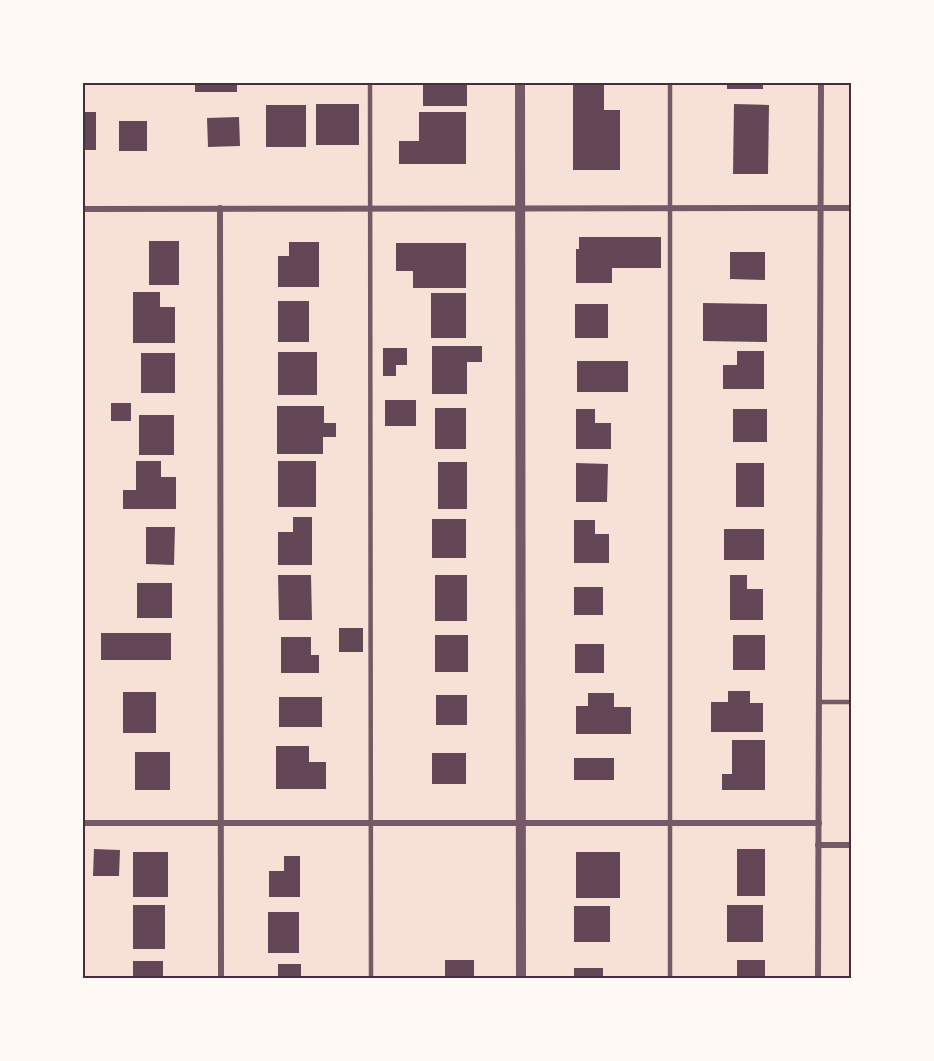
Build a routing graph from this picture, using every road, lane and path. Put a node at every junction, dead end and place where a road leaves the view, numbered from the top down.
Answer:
1 (370, 82) edge
2 (520, 82) edge
3 (670, 82) edge
4 (821, 82) edge
5 (82, 208) edge
6 (220, 208) junction
7 (371, 208) junction
8 (521, 208) junction
9 (670, 208) junction
10 (821, 208) junction
11 (852, 208) edge
12 (819, 702) junction
13 (852, 702) edge
14 (220, 823) junction
15 (371, 823) junction
16 (521, 823) junction
17 (671, 823) junction
18 (819, 823) junction
19 (82, 824) edge
20 (818, 845) junction
21 (852, 845) edge
22 (221, 978) edge
23 (370, 978) edge
24 (521, 978) edge
25 (670, 978) edge
26 (818, 978) edge

1 - 7 lane
2 - 8 street
3 - 9 lane
4 - 10 street
5 - 6 street
6 - 7 street
6 - 14 street
7 - 8 street
7 - 15 lane
8 - 9 street
8 - 16 street
9 - 10 street
9 - 17 lane
10 - 11 street
10 - 12 street
12 - 13 lane
12 - 18 street
14 - 15 street
14 - 19 street
14 - 22 street
15 - 16 street
15 - 23 lane
16 - 17 street
16 - 24 street
17 - 18 street
17 - 25 lane
18 - 20 street
20 - 21 street
20 - 26 street

